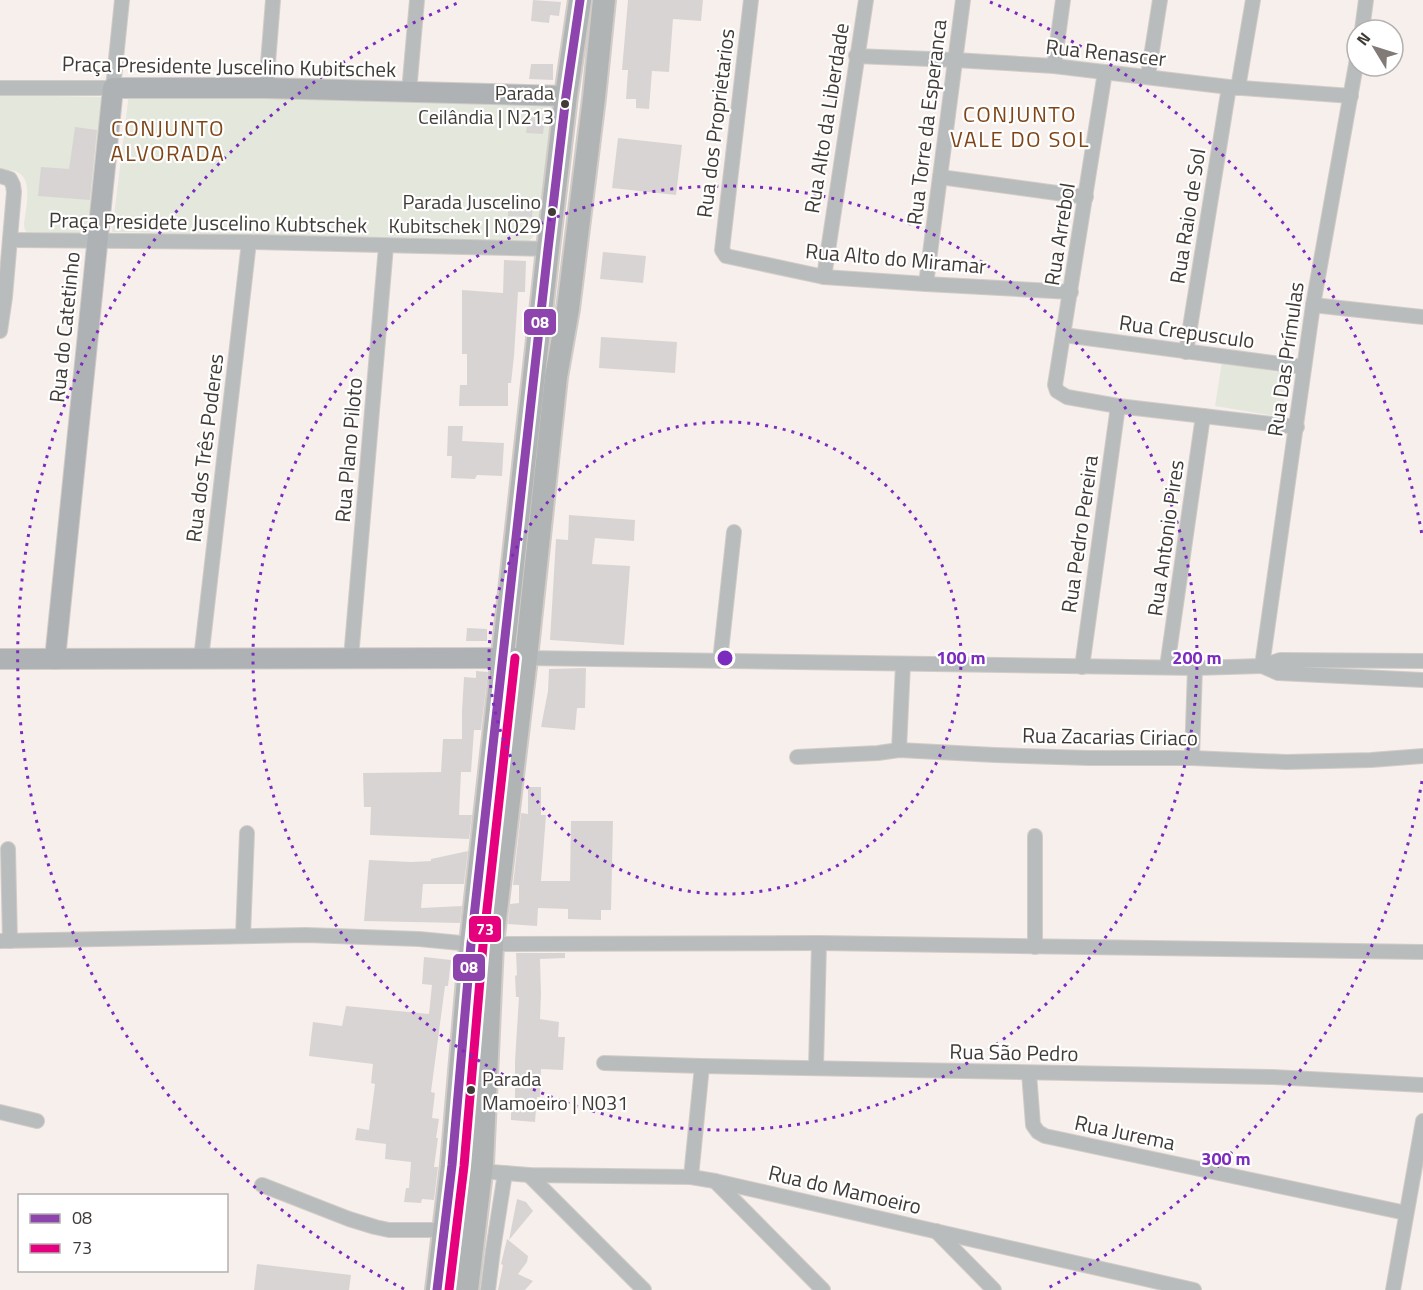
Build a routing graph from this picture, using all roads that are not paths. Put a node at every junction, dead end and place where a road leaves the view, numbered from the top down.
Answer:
1 (122, 0) edge
2 (273, 0) edge
3 (417, 0) edge
4 (580, 0) edge
5 (604, 0) edge
6 (751, 0) edge
7 (866, 0) edge
8 (963, 0) edge
9 (1063, 0) edge
10 (1160, 0) edge
11 (1254, 0) edge
12 (1366, 0) edge
13 (1364, 18) edge
14 (856, 56) junction
15 (955, 60) junction
16 (1054, 66) junction
17 (1105, 72) junction
18 (1148, 76) junction
19 (1354, 78) edge
20 (1233, 87) junction
21 (0, 88) edge
22 (113, 88) junction
23 (266, 88) junction
24 (409, 92) junction
25 (566, 96) junction
26 (1351, 96) junction
27 (0, 177) edge
28 (940, 177) junction
29 (581, 195) junction
30 (1086, 197) junction
31 (11, 240) junction
32 (97, 241) junction
33 (249, 242) junction
34 (386, 246) junction
35 (548, 249) junction
36 (722, 250) joint
37 (824, 277) junction
38 (926, 284) junction
39 (1071, 292) junction
40 (3, 297) edge
41 (1313, 305) junction
42 (568, 309) junction
43 (1423, 316) edge
44 (0, 331) edge
45 (1064, 335) junction
46 (1186, 352) junction
47 (1304, 367) junction
48 (1118, 406) junction
49 (1203, 416) junction
50 (1297, 427) junction
51 (734, 532) dead end
52 (503, 657) junction
53 (351, 658) junction
54 (526, 658) junction
55 (0, 659) edge
56 (55, 659) junction
57 (201, 659) junction
58 (720, 661) junction
59 (1423, 661) edge
60 (903, 664) junction
61 (1262, 666) junction
62 (1082, 667) junction
63 (1167, 667) junction
64 (1195, 668) junction
65 (1423, 680) edge
66 (899, 750) junction
67 (1423, 756) edge
68 (797, 757) dead end
69 (1192, 758) junction
70 (247, 833) dead end
71 (1035, 837) dead end
72 (8, 849) dead end
73 (243, 936) junction
74 (5, 941) edge
75 (819, 943) junction
76 (482, 944) junction
77 (1035, 946) junction
78 (1423, 952) edge
79 (604, 1063) dead end
80 (702, 1066) junction
81 (816, 1068) junction
82 (1029, 1073) junction
83 (1423, 1085) edge
84 (458, 1096) junction
85 (0, 1113) edge
86 (37, 1121) dead end
87 (1423, 1121) edge
88 (481, 1171) junction
89 (505, 1173) junction
90 (529, 1175) junction
91 (691, 1177) junction
92 (715, 1181) junction
93 (262, 1185) dead end
94 (478, 1209) junction
95 (1406, 1213) junction
96 (444, 1230) junction
97 (936, 1231) junction
98 (1166, 1286) edge
99 (437, 1290) edge
100 (467, 1290) edge
101 (488, 1290) edge
102 (645, 1290) edge
103 (823, 1290) edge
104 (994, 1290) edge
105 (1194, 1290) edge
106 (1393, 1290) edge

1 - 22 street, Rua do Catetinho
2 - 23 street
3 - 24 street
4 - 25 main road
5 - 29 main road
6 - 36 street, Rua dos Proprietarios
7 - 14 street, Rua Alto da Liberdade
8 - 15 street, Rua Torre da Esperanca
9 - 16 street
10 - 18 street
11 - 20 street, Rua Raio de Sol
12 - 13 street
14 - 15 street, Rua Renascer
14 - 37 street, Rua Alto da Liberdade
15 - 16 street, Rua Renascer
15 - 28 street, Rua Torre da Esperanca
16 - 17 street, Rua Renascer
17 - 18 street, Rua Renascer
17 - 30 street, Rua Arrebol
18 - 20 street, Rua Renascer
19 - 26 street, Rua Das Prímulas
20 - 26 street, Rua Renascer
20 - 46 street, Rua Raio de Sol
21 - 22 street, Praça Presidente Juscelino Kubitschek
22 - 23 main road, Praça Presidente Juscelino Kubitschek
22 - 32 main road, Rua do Catetinho
23 - 24 main road, Praça Presidente Juscelino Kubitschek
24 - 25 main road, Praça Presidente Juscelino Kubitschek
25 - 29 main road
25 - 35 main road
26 - 41 street, Rua Das Prímulas
27 - 31 street
28 - 30 street
28 - 38 street, Rua Torre da Esperanca
29 - 42 main road
30 - 39 street, Rua Arrebol
31 - 32 street, Praça Presidete Juscelino Kubtschek
31 - 40 street
32 - 33 street, Praça Presidete Juscelino Kubtschek
32 - 56 main road, Rua do Catetinho
33 - 34 street, Praça Presidete Juscelino Kubtschek
33 - 57 street, Rua dos Três Poderes
34 - 35 street, Praça Presidete Juscelino Kubtschek
34 - 53 street, Rua Plano Piloto
35 - 42 main road
35 - 52 main road
36 - 37 street, Rua Alto do Miramar
37 - 38 street, Rua Alto do Miramar
38 - 39 street, Rua Alto do Miramar
39 - 45 street, Rua Arrebol
40 - 44 street
41 - 43 street
41 - 47 street, Rua Das Prímulas
42 - 54 main road
45 - 46 street, Rua Crepusculo
45 - 48 street, Rua Arrebol
46 - 47 street, Rua Crepusculo
47 - 50 street, Rua Das Prímulas
48 - 49 street
48 - 62 street, Rua Pedro Pereira
49 - 50 street
49 - 63 street, Rua Antonio Pires
50 - 61 street, Rua Das Prímulas
51 - 58 street
52 - 53 main road
52 - 54 main road
52 - 76 main road
53 - 57 main road
54 - 58 street
54 - 76 main road
55 - 56 main road
56 - 57 main road
58 - 60 street
59 - 61 street
60 - 62 street
60 - 66 street
61 - 64 street
61 - 65 street
62 - 63 street
63 - 64 street
64 - 69 street
66 - 68 street, Rua Zacarias Ciriaco
66 - 69 street, Rua Zacarias Ciriaco
67 - 69 street, Rua Zacarias Ciriaco
70 - 73 street
71 - 77 street
72 - 74 street
73 - 74 street
73 - 76 street
75 - 76 street
75 - 77 street
75 - 81 street
76 - 84 main road
76 - 88 main road
77 - 78 street
79 - 80 street, Rua São Pedro
80 - 81 street, Rua São Pedro
80 - 91 street
81 - 82 street, Rua São Pedro
82 - 83 street, Rua São Pedro
82 - 95 street, Rua Jurema
84 - 94 main road
84 - 96 main road
85 - 86 street
87 - 95 street
88 - 89 street, Rua do Mamoeiro
88 - 94 main road
89 - 90 street, Rua do Mamoeiro
89 - 101 street
90 - 91 street, Rua do Mamoeiro
90 - 102 street
91 - 92 street, Rua do Mamoeiro
92 - 97 street, Rua do Mamoeiro
92 - 103 street
93 - 96 street
94 - 100 main road
95 - 106 street
96 - 99 main road
97 - 98 street, Rua do Mamoeiro
97 - 104 street
98 - 105 street, Rua do Mamoeiro

